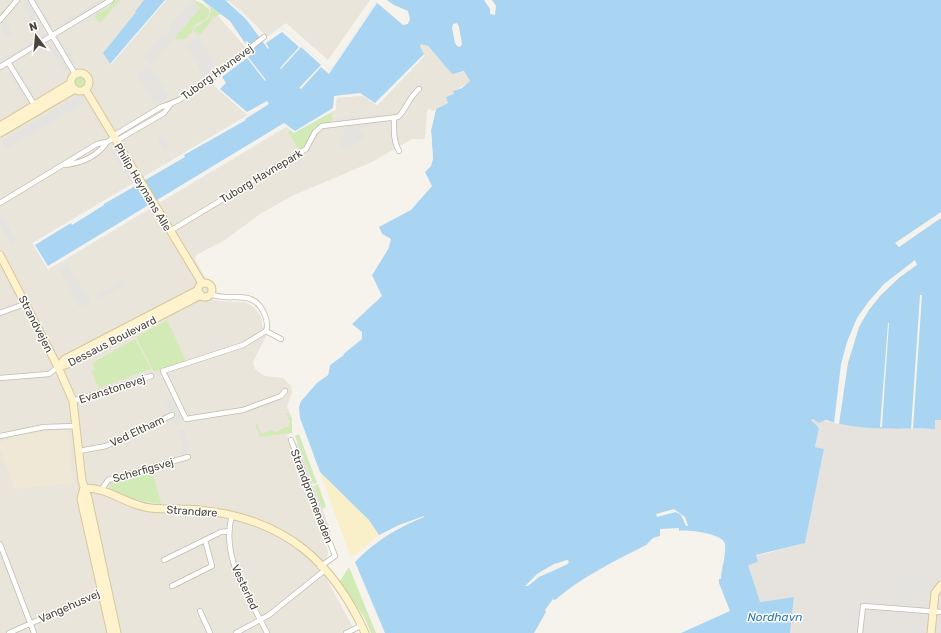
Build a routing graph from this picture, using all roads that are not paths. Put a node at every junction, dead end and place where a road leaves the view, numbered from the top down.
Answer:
1 (17, 0) edge
2 (31, 0) edge
3 (110, 0) edge
4 (0, 20) edge
5 (52, 35) junction
6 (264, 37) dead end
7 (8, 62) junction
8 (0, 67) edge
9 (75, 74) junction
10 (73, 86) junction
11 (419, 88) dead end
12 (85, 90) junction
13 (35, 106) junction
14 (394, 118) junction
15 (0, 126) edge
16 (0, 133) edge
17 (114, 138) junction
18 (107, 142) junction
19 (399, 151) dead end
20 (63, 165) junction
21 (0, 203) edge
22 (170, 231) junction
23 (0, 255) edge
24 (200, 290) junction
25 (210, 294) junction
26 (25, 304) junction
27 (0, 313) edge
28 (266, 331) junction
29 (281, 339) dead end
30 (58, 367) junction
31 (151, 376) dead end
32 (0, 378) edge
33 (285, 391) dead end
34 (73, 401) junction
35 (172, 414) dead end
36 (77, 426) junction
37 (0, 436) edge
38 (291, 440) dead end
39 (79, 451) junction
40 (188, 457) dead end
41 (84, 488) junction
42 (102, 489) junction
43 (232, 515) junction
44 (229, 531) junction
45 (205, 540) junction
46 (0, 544) edge
47 (164, 560) dead end
48 (322, 567) junction
49 (941, 585) edge
50 (172, 586) dead end
51 (105, 590) junction
52 (200, 611) dead end
53 (937, 611) edge
54 (260, 620) junction
55 (31, 623) junction
56 (362, 626) junction
57 (9, 633) edge
58 (34, 633) edge
59 (111, 633) edge
60 (116, 633) edge
61 (210, 633) edge
62 (236, 633) edge
63 (267, 633) edge
64 (346, 633) edge
65 (365, 633) edge
66 (860, 633) edge
67 (931, 633) edge

1 - 4 street
2 - 5 street
3 - 5 street
5 - 7 street
5 - 9 street
6 - 17 street, Tuborg Havnevej
7 - 8 street
7 - 13 street
9 - 10 street
9 - 12 street
10 - 12 street
10 - 13 street
10 - 16 street
11 - 14 street
12 - 17 street, Philip Heymans Alle
13 - 15 street
14 - 19 street
14 - 22 street, Tuborg Havnepark
17 - 18 street, Tuborg Havnevej
17 - 22 street, Philip Heymans Alle
18 - 20 street, Tuborg Havnevej
18 - 20 street, Tuborg Havnevej
20 - 21 street, Tuborg Havnevej
22 - 24 street, Philip Heymans Alle
23 - 26 street, Strandvejen
24 - 25 street
24 - 25 street, Philip Heymans Alle
24 - 30 street, Dessaus Boulevard
25 - 28 street
26 - 27 street
26 - 30 street, Strandvejen
28 - 29 street
28 - 33 street
30 - 32 street
30 - 34 street, Strandvejen
31 - 34 street, Evanstonevej
34 - 36 street, Strandvejen
35 - 39 street, Ved Eltham
36 - 37 street
36 - 39 street, Strandvejen
38 - 48 street, Strandpromenaden
39 - 41 street, Strandvejen
40 - 42 street, Scherfigsvej
41 - 42 street, Strandøre
41 - 51 street, Strandvejen
42 - 43 street, Strandøre
43 - 44 street, Vesterled
43 - 48 street, Strandøre
44 - 45 street
44 - 54 street, Vesterled
45 - 47 street
45 - 50 street
46 - 55 street
48 - 54 street
48 - 56 street
49 - 53 street
51 - 55 street, Vangehusvej
51 - 59 street, Strandvejen
51 - 60 street, Strandvejen
52 - 61 street
53 - 66 street
53 - 67 street
54 - 62 street
54 - 63 street, Vesterled
55 - 57 street, Vangehusvej
55 - 58 street
56 - 64 street
56 - 65 street

